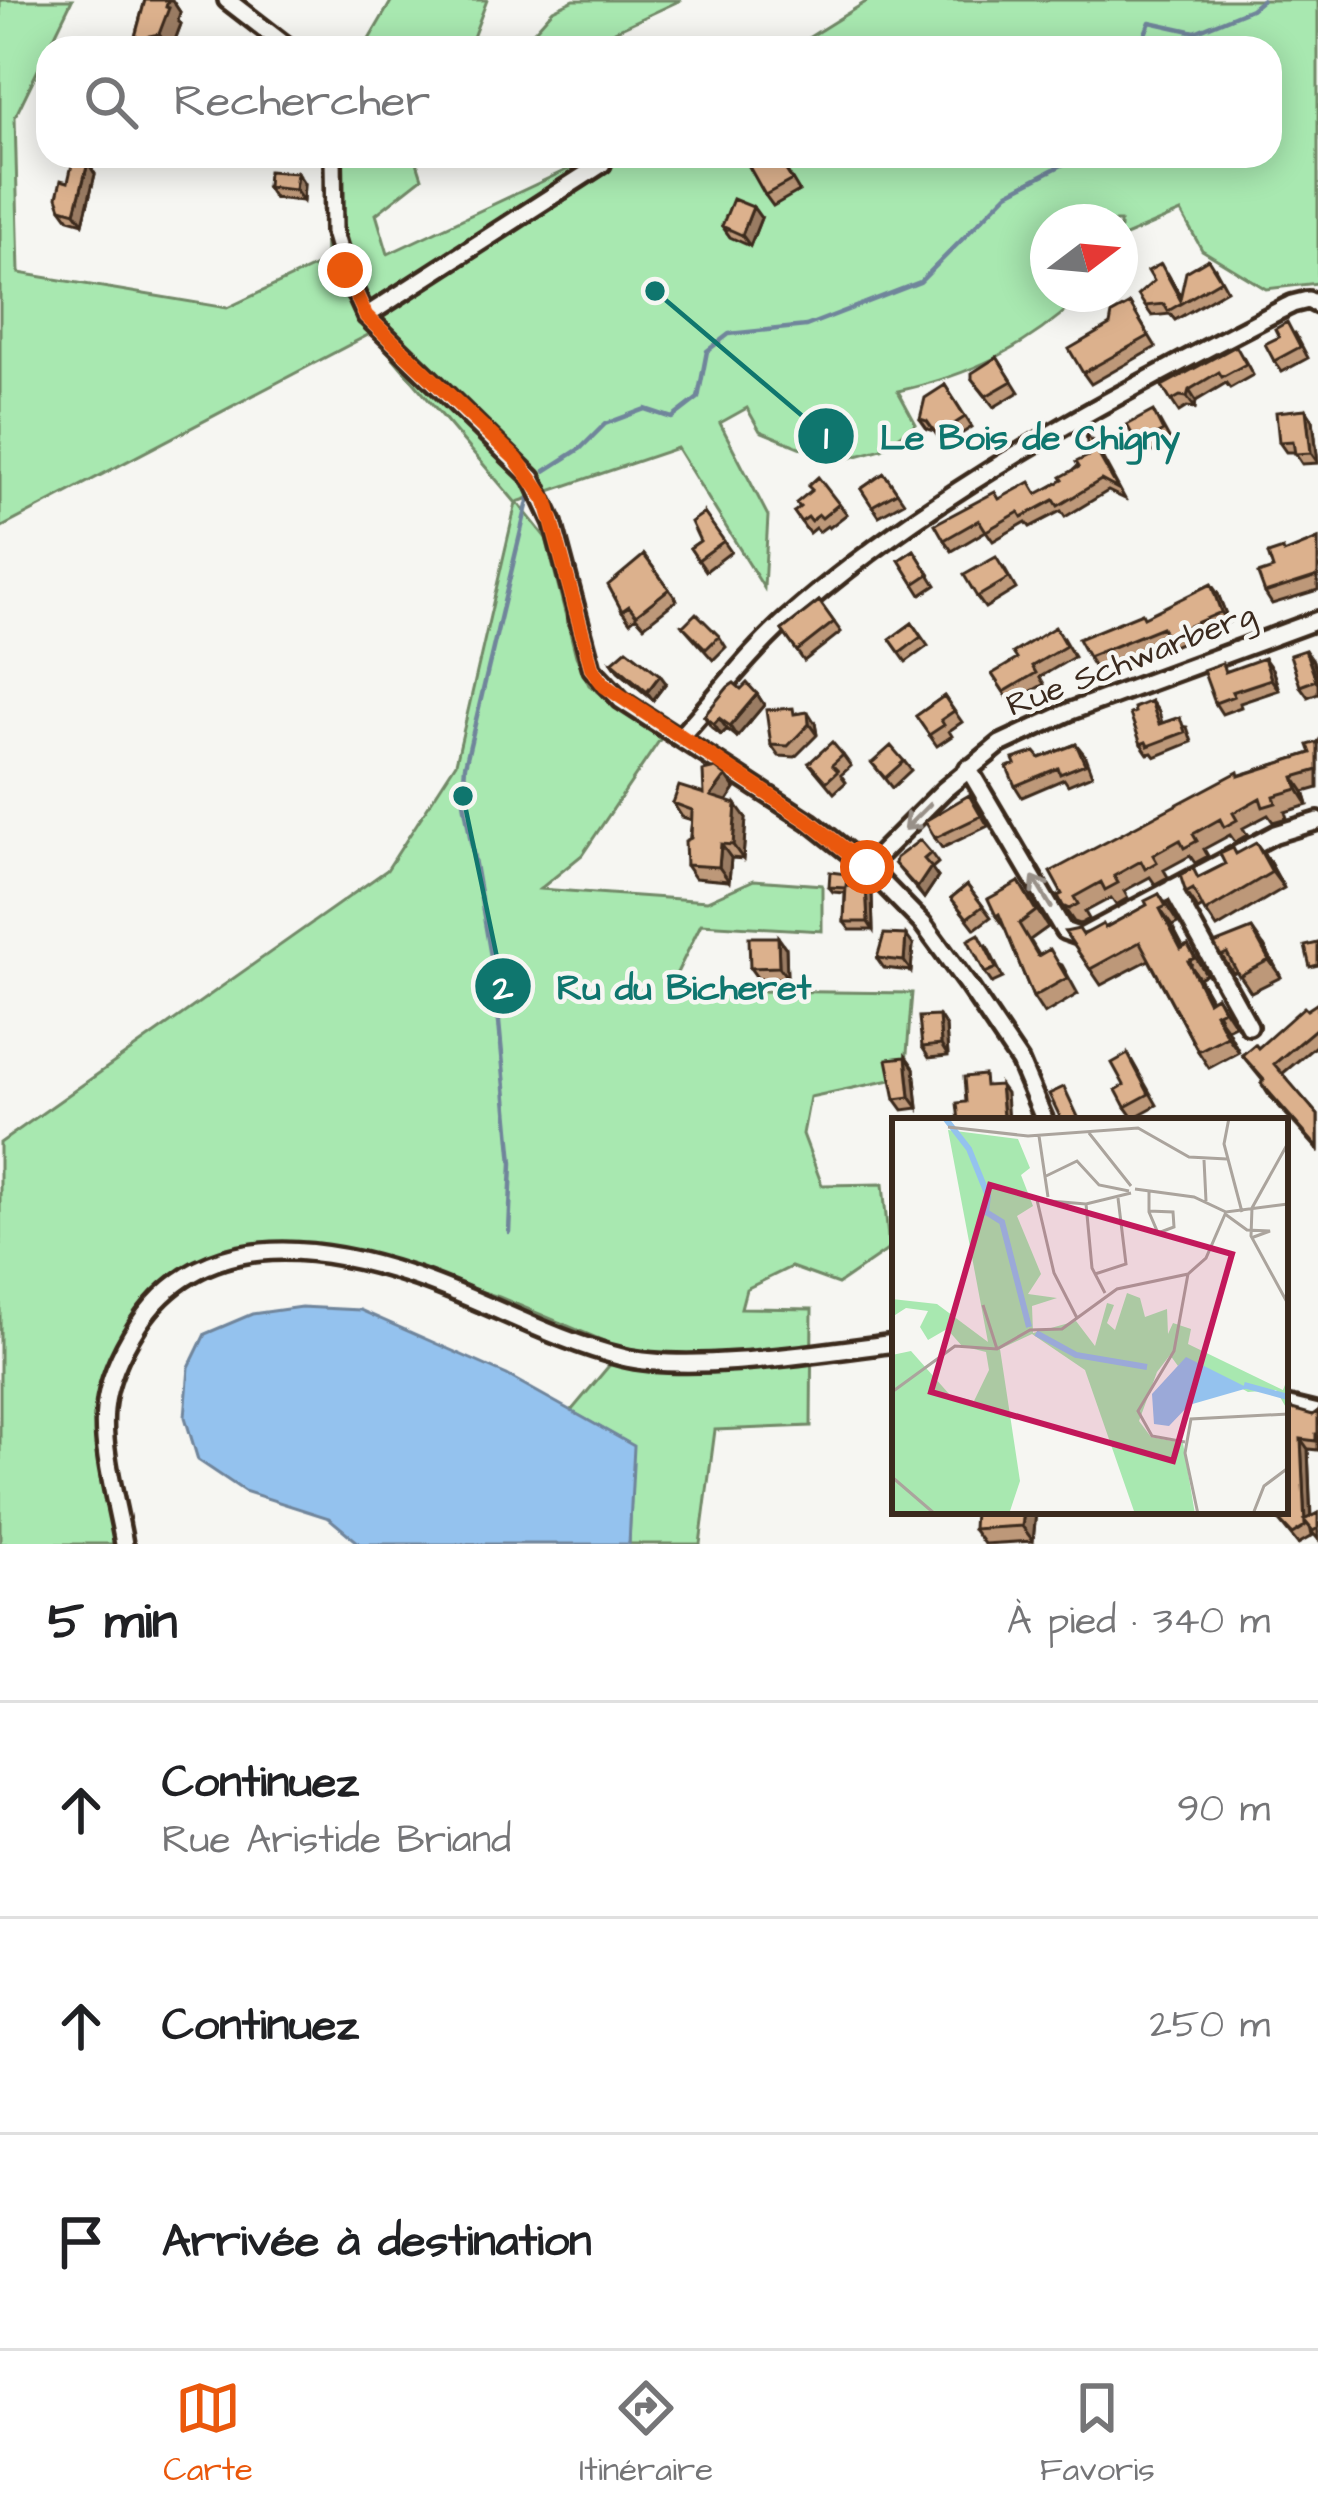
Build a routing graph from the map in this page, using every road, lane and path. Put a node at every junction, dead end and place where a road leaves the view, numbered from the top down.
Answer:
1 (226, 0) edge
2 (274, 36) edge
3 (333, 168) edge
4 (596, 168) edge
5 (1317, 303) edge
6 (366, 316) junction
7 (1318, 620) edge
8 (680, 737) junction
9 (968, 769) junction
10 (1318, 821) edge
11 (867, 867) junction
12 (1172, 889) junction
13 (1249, 1026) dead end
14 (1044, 1118) edge
15 (892, 1343) edge
16 (1288, 1406) edge
17 (1318, 1413) edge
18 (124, 1544) edge

1 - 2 street
3 - 6 street
4 - 6 street
5 - 8 street
6 - 8 street
7 - 9 street, Rue Schwarberg
8 - 11 street
9 -> 11 street, Rue Schwarberg
12 -> 9 street
10 - 12 street
11 - 14 street
12 - 13 street
15 - 18 street
16 - 17 street

